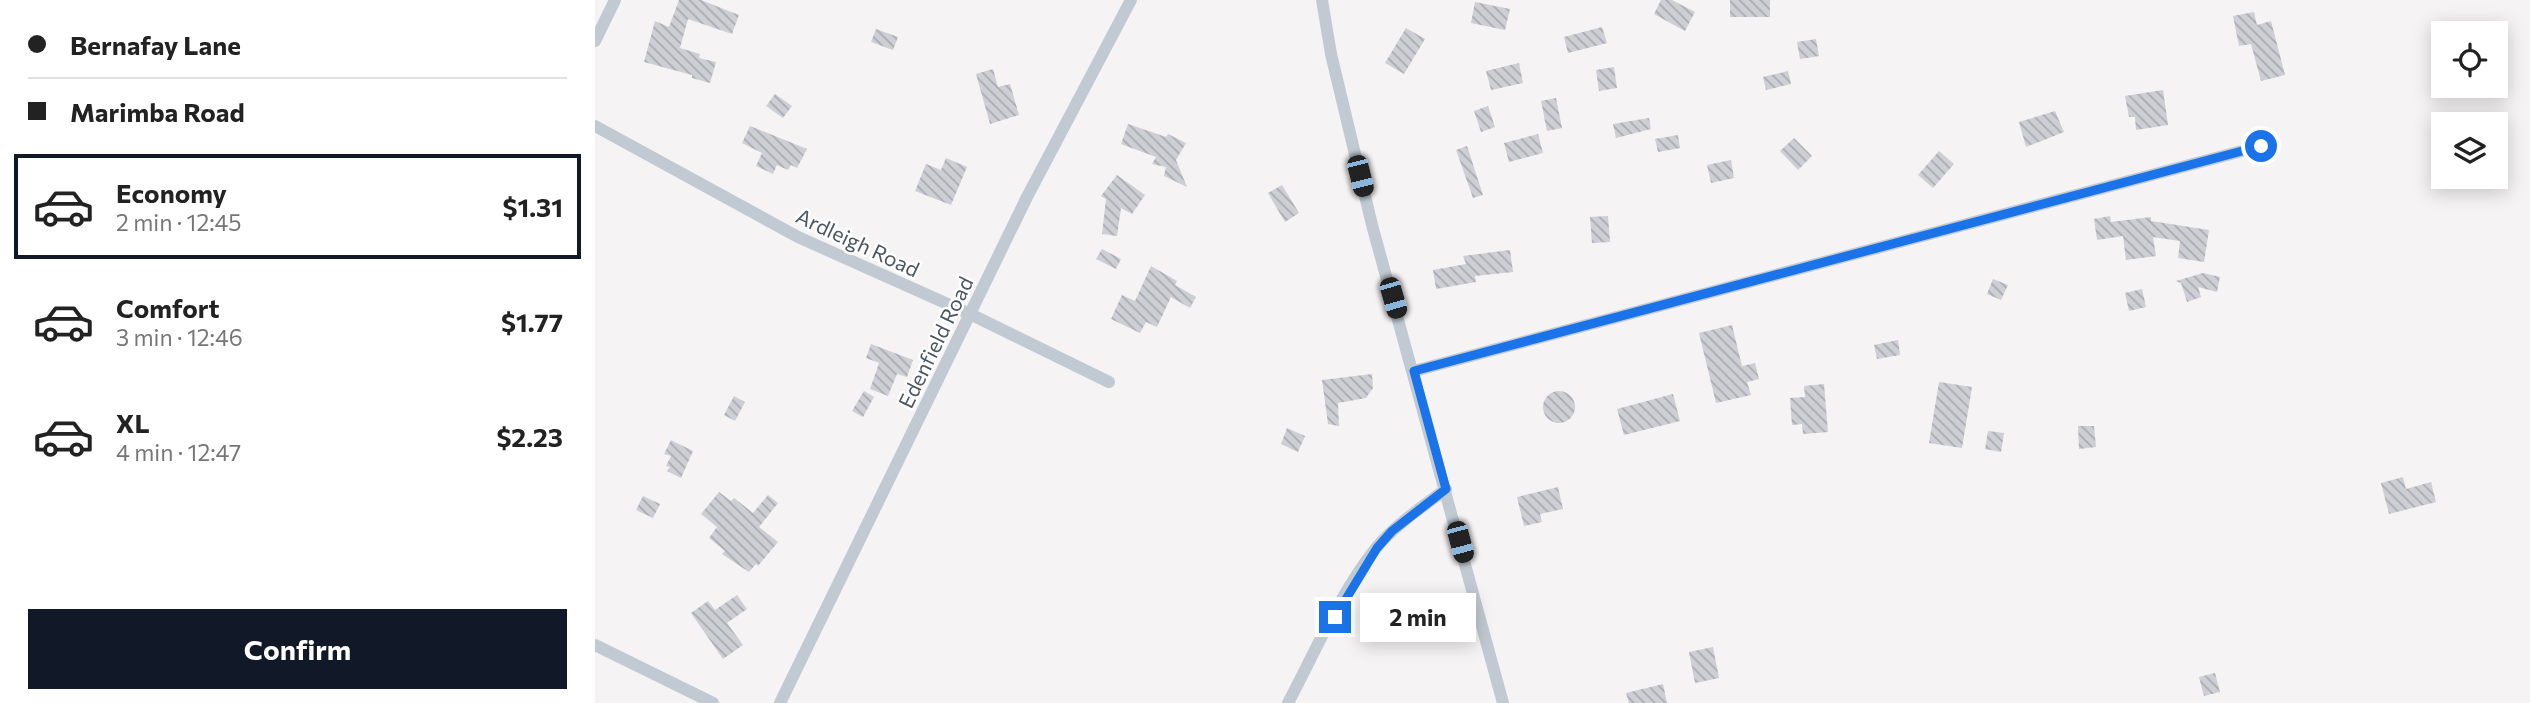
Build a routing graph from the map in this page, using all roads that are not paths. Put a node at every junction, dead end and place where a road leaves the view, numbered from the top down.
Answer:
1 (615, 0) edge
2 (1131, 0) edge
3 (1322, 0) edge
4 (595, 41) edge
5 (595, 126) edge
6 (2261, 146) dead end
7 (970, 314) junction
8 (1414, 371) junction
9 (1109, 382) dead end
10 (1446, 489) junction
11 (595, 645) edge
12 (713, 703) edge
13 (779, 703) edge
14 (1288, 703) edge
15 (1503, 703) edge

1 - 4 street
2 - 7 street, Edenfield Road
3 - 8 street
5 - 7 street, Ardleigh Road
6 - 8 street
7 - 9 street, Ardleigh Road
7 - 13 street, Edenfield Road
8 - 10 street
10 - 14 street
10 - 15 street
11 - 12 street

